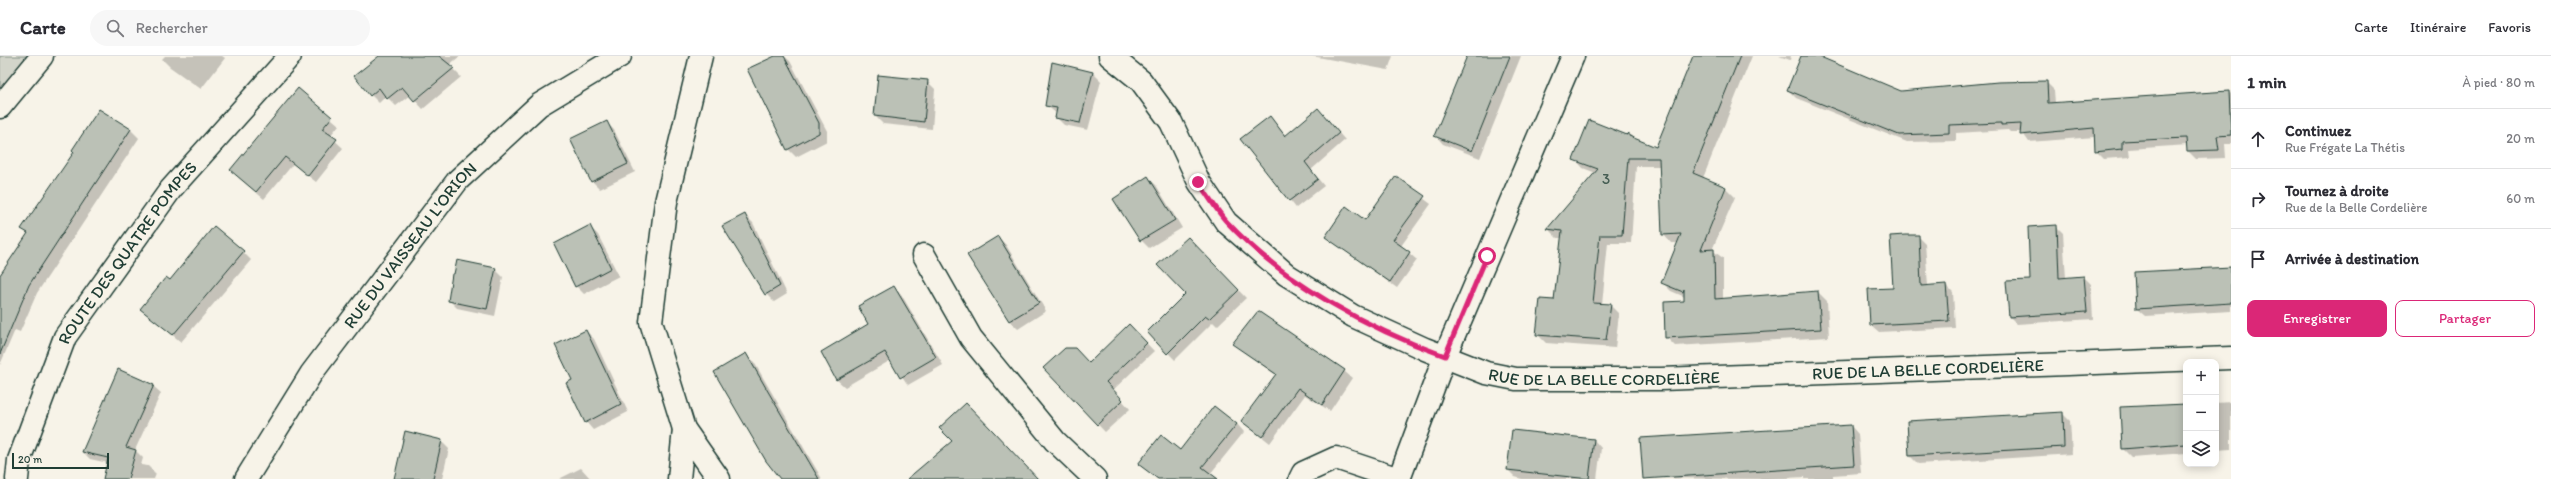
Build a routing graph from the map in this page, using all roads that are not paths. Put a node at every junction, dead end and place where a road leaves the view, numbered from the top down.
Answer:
1 (42, 56) edge
2 (290, 56) edge
3 (620, 56) edge
4 (701, 56) edge
5 (1110, 56) edge
6 (1573, 56) edge
7 (0, 107) edge
8 (924, 254) dead end
9 (1445, 356) junction
10 (2231, 358) edge
11 (684, 429) junction
12 (17, 479) edge
13 (246, 479) edge
14 (679, 479) edge
15 (719, 479) edge
16 (1095, 479) edge
17 (1300, 479) edge
18 (1399, 479) edge

1 - 7 street
2 - 12 street, ROUTE DES QUATRE POMPES
3 - 13 street, RUE DU VAISSEAU L'ORION
4 - 11 street
5 - 9 street, RUE DE LA BELLE CORDELIÈRE
6 - 9 street
8 - 16 street
9 - 10 street, RUE DE LA BELLE CORDELIÈRE
9 - 18 street
11 - 14 street
11 - 15 street
17 - 18 street

